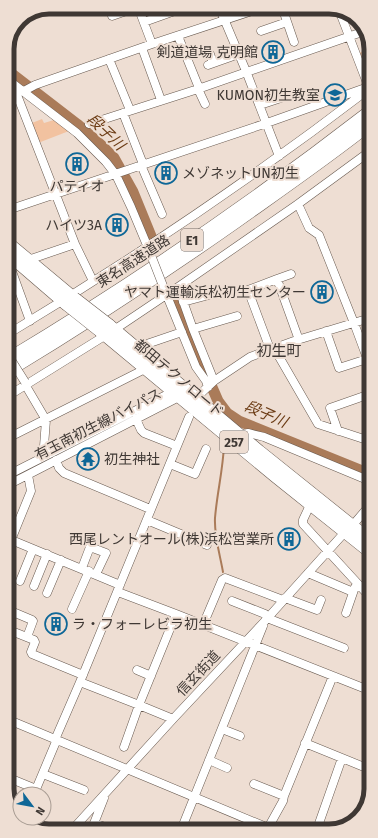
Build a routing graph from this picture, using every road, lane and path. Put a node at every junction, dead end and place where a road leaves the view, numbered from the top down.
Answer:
1 (118, 14) edge
2 (141, 14) edge
3 (166, 14) edge
4 (222, 14) edge
5 (244, 14) edge
6 (284, 14) edge
7 (112, 16) dead end
8 (342, 17) edge
9 (225, 21) junction
10 (144, 22) junction
11 (287, 22) junction
12 (261, 31) dead end
13 (360, 33) edge
14 (178, 36) junction
15 (350, 36) junction
16 (294, 42) dead end
17 (152, 44) junction
18 (142, 48) junction
19 (210, 54) dead end
20 (239, 54) junction
21 (109, 59) junction
22 (246, 71) junction
23 (364, 74) edge
24 (14, 83) edge
25 (199, 88) junction
26 (25, 89) junction
27 (364, 90) edge
28 (364, 92) edge
29 (14, 93) edge
30 (293, 94) dead end
31 (161, 100) junction
32 (205, 104) dead end
33 (260, 105) junction
34 (126, 112) junction
35 (364, 116) edge
36 (266, 123) junction
37 (89, 124) dead end
38 (364, 129) edge
39 (280, 156) junction
40 (364, 156) edge
41 (142, 165) junction
42 (121, 173) junction
43 (56, 194) junction
44 (298, 204) junction
45 (14, 208) edge
46 (162, 214) dead end
47 (75, 244) junction
48 (151, 245) junction
49 (14, 262) edge
50 (291, 274) dead end
51 (277, 279) junction
52 (93, 281) junction
53 (171, 290) junction
54 (228, 290) dead end
55 (68, 299) junction
56 (183, 302) junction
57 (237, 316) dead end
58 (364, 320) edge
59 (30, 321) junction
60 (354, 323) junction
61 (193, 329) junction
62 (14, 330) edge
63 (107, 330) junction
64 (326, 331) junction
65 (182, 332) junction
66 (299, 340) junction
67 (135, 348) junction
68 (272, 349) junction
69 (364, 351) edge
70 (14, 355) edge
71 (364, 363) edge
72 (14, 365) edge
73 (14, 367) edge
74 (145, 369) junction
75 (26, 384) junction
76 (211, 384) junction
77 (14, 392) edge
78 (176, 395) junction
79 (364, 396) edge
80 (195, 398) junction
81 (189, 417) dead end
82 (136, 419) junction
83 (46, 420) junction
84 (338, 431) junction
85 (14, 435) edge
86 (240, 435) junction
87 (364, 439) edge
88 (177, 446) junction
89 (206, 449) dead end
90 (47, 455) junction
91 (56, 460) junction
92 (170, 464) junction
93 (14, 472) edge
94 (28, 475) junction
95 (364, 478) edge
96 (14, 482) edge
97 (310, 505) junction
98 (150, 509) junction
99 (364, 512) edge
100 (146, 520) junction
101 (348, 529) junction
102 (14, 530) edge
103 (364, 537) edge
104 (14, 543) edge
105 (207, 545) dead end
106 (364, 546) edge
107 (33, 549) junction
108 (328, 552) junction
109 (47, 554) junction
110 (61, 560) junction
111 (89, 571) junction
112 (308, 573) junction
113 (20, 581) dead end
114 (357, 582) junction
115 (34, 586) dead end
116 (119, 588) junction
117 (364, 590) edge
118 (353, 592) junction
119 (47, 593) dead end
120 (284, 599) junction
121 (321, 600) dead end
122 (232, 601) dead end
123 (72, 609) dead end
124 (14, 612) edge
125 (346, 613) dead end
126 (176, 614) junction
127 (266, 620) junction
128 (203, 625) junction
129 (14, 632) edge
130 (27, 637) junction
131 (246, 641) junction
132 (255, 645) junction
133 (344, 648) dead end
134 (137, 670) dead end
135 (151, 676) junction
136 (333, 676) junction
137 (82, 678) junction
138 (364, 688) edge
139 (140, 705) junction
140 (173, 719) junction
141 (14, 722) edge
142 (222, 729) junction
143 (240, 736) dead end
144 (56, 740) junction
145 (305, 743) junction
146 (124, 747) dead end
147 (342, 758) junction
148 (209, 760) junction
149 (364, 766) edge
150 (227, 768) dead end
151 (126, 769) junction
152 (43, 774) junction
153 (14, 781) edge
154 (254, 784) dead end
155 (24, 786) edge
156 (38, 786) edge
157 (84, 790) dead end
158 (105, 793) junction
159 (284, 796) junction
160 (193, 797) junction
161 (77, 824) edge
162 (94, 824) edge
163 (183, 824) edge
164 (260, 824) edge
165 (272, 824) edge
166 (319, 824) edge

1 - 7 street
2 - 10 street
3 - 10 street
4 - 9 street
5 - 9 street
6 - 11 street
8 - 15 street
9 - 14 street
9 - 20 street
10 - 17 street
11 - 12 street
11 - 16 street
13 - 15 street
14 - 17 street
14 - 25 street
15 - 22 street
15 - 23 street
17 - 18 street
18 - 21 street
18 - 31 street
19 - 20 street
20 - 22 street
21 - 26 street
21 - 34 street
22 - 25 street
22 - 33 street
24 - 26 street
25 - 31 street
25 - 32 street
26 - 29 street
26 - 42 street
26 - 43 street
27 - 36 street
28 - 39 street
30 - 33 street
31 - 34 street
33 - 36 street
34 - 37 street
34 - 41 street
35 - 70 highway, 東名高速道路 / E1
36 - 39 street
36 - 41 street
38 - 73 highway, 東名高速道路 / E1
39 - 48 street
40 - 44 street
41 - 42 street
41 - 46 street
42 - 43 street
42 - 48 street
43 - 45 street
43 - 47 street
44 - 53 street
44 - 60 street
47 - 49 street
47 - 52 street
48 - 52 street
48 - 53 street, bridge
49 - 55 highway, 都田テクノロード / 257
49 - 59 street
50 - 51 street
51 - 66 street
51 - 68 street
52 - 55 street
53 - 56 street
53 - 63 street
53 - 65 street
54 - 56 street
55 - 59 street
55 - 63 highway, 都田テクノロード / 257, bridge
56 - 61 street
57 - 61 street
58 - 60 street
59 - 62 street
60 - 64 street
60 - 69 street
61 - 76 street
63 - 67 highway, 都田テクノロード / 257
63 - 74 highway, 都田テクノロード / 257
63 - 75 street
64 - 66 street
64 - 71 street
65 - 67 street
65 - 76 street
66 - 68 street
67 - 80 highway, 都田テクノロード / 257
68 - 76 street
68 - 84 street
72 - 75 street, bridge
74 - 78 highway, 都田テクノロード / 257
74 - 83 street
75 - 77 street
75 - 83 street
76 - 80 street
78 - 80 street
78 - 82 street, 有玉南初生線バイパス
78 - 90 street, 有玉南初生線バイパス
78 - 97 highway, 都田テクノロード / 257
79 - 84 street
80 - 86 highway, 都田テクノロード / 257
81 - 88 street
82 - 88 street
82 - 91 street, 有玉南初生線バイパス
83 - 85 street
83 - 90 street
84 - 87 street
86 - 95 street
86 - 101 highway, 都田テクノロード / 257
88 - 92 street
89 - 92 street
90 - 93 street, 有玉南初生線バイパス
91 - 94 street, 有玉南初生線バイパス
91 - 98 street
92 - 98 street
94 - 96 street, 有玉南初生線バイパス
94 - 102 street
97 - 101 highway, 都田テクノロード / 257
97 - 108 street
98 - 100 street
99 - 101 street, 信玄街道
100 - 105 street
100 - 116 street
101 - 103 highway, 都田テクノロード / 257
101 - 106 highway, 都田テクノロード / 257
101 - 108 street, 信玄街道
104 - 107 street
107 - 109 street
107 - 113 street
108 - 112 street, 信玄街道
108 - 114 street
109 - 110 street
109 - 115 street
110 - 111 street
110 - 119 street
111 - 116 street
111 - 123 street
112 - 118 street
112 - 120 street, 信玄街道
114 - 117 street
114 - 118 street
116 - 126 street
116 - 137 street
118 - 125 street
120 - 121 street
120 - 127 street, 信玄街道
120 - 128 street
122 - 127 street
124 - 130 street
126 - 128 street
126 - 135 street
127 - 131 street, 信玄街道
127 - 132 street
127 - 133 street
128 - 131 street
129 - 130 street
130 - 137 street
131 - 132 street
131 - 140 street, 信玄街道
132 - 136 street
132 - 142 street
134 - 135 street
135 - 139 street
136 - 138 street
136 - 145 street
137 - 139 street
137 - 144 street
139 - 140 street
139 - 146 street
140 - 151 street, 信玄街道
141 - 144 street
142 - 143 street
142 - 148 street
144 - 151 street
144 - 152 street
145 - 147 street
145 - 159 street
147 - 149 street
147 - 166 street
148 - 150 street
148 - 160 street
151 - 158 street, 信玄街道
151 - 160 street
152 - 156 street
152 - 157 street
153 - 155 street
154 - 159 street
158 - 161 street, 信玄街道
158 - 162 street
159 - 165 street
160 - 163 street
160 - 164 street

